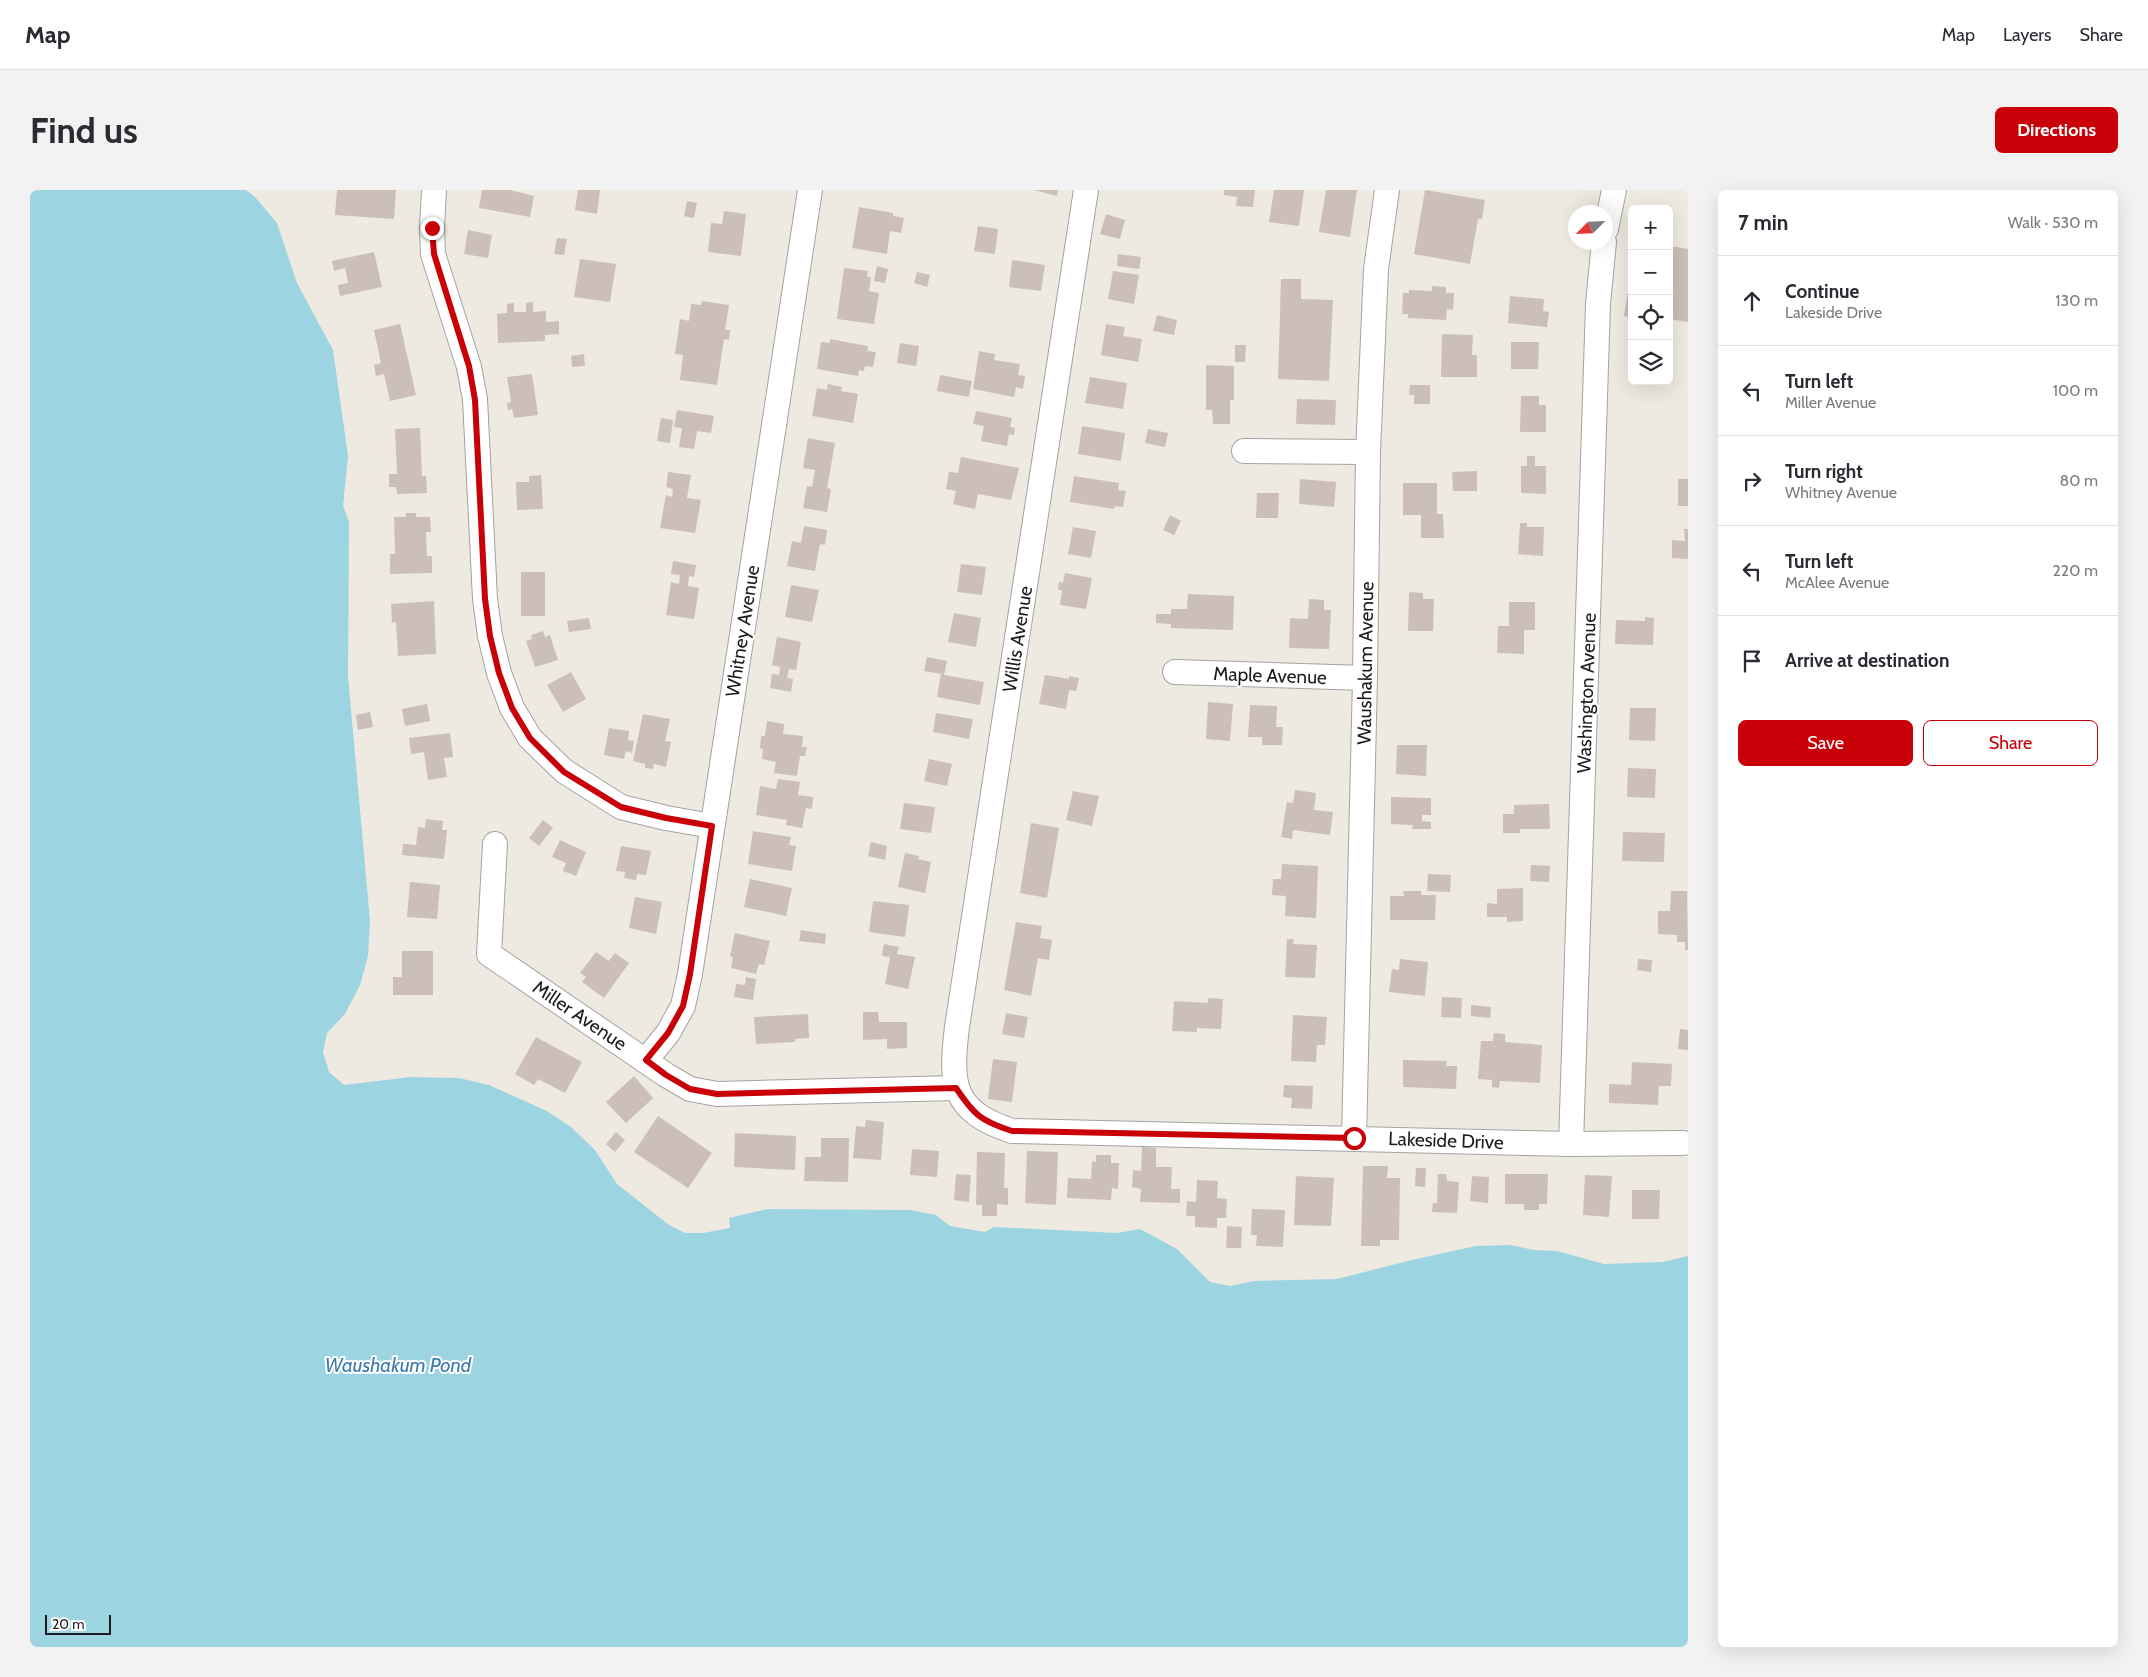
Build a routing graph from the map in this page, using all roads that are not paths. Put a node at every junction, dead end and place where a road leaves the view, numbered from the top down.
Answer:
1 (434, 190) edge
2 (810, 190) edge
3 (1086, 190) edge
4 (1387, 190) edge
5 (1614, 190) edge
6 (1611, 205) edge
7 (1603, 250) edge
8 (1244, 451) dead end
9 (1368, 452) junction
10 (1175, 672) dead end
11 (1365, 678) junction
12 (712, 826) junction
13 (495, 844) dead end
14 (646, 1060) junction
15 (956, 1088) junction
16 (1354, 1138) junction
17 (1683, 1143) dead end
18 (1571, 1144) junction

1 - 12 street
2 - 12 street, Whitney Avenue
3 - 15 street, Willis Avenue
4 - 9 street, Waushakum Avenue
5 - 6 street
7 - 18 street, Washington Avenue
8 - 9 street
9 - 11 street, Waushakum Avenue
10 - 11 street, Maple Avenue
11 - 16 street, Waushakum Avenue
12 - 14 street, Whitney Avenue
13 - 14 street, Miller Avenue
14 - 15 street, Miller Avenue
15 - 16 street, Lakeside Drive
16 - 18 street, Lakeside Drive
17 - 18 street, Lakeside Drive

